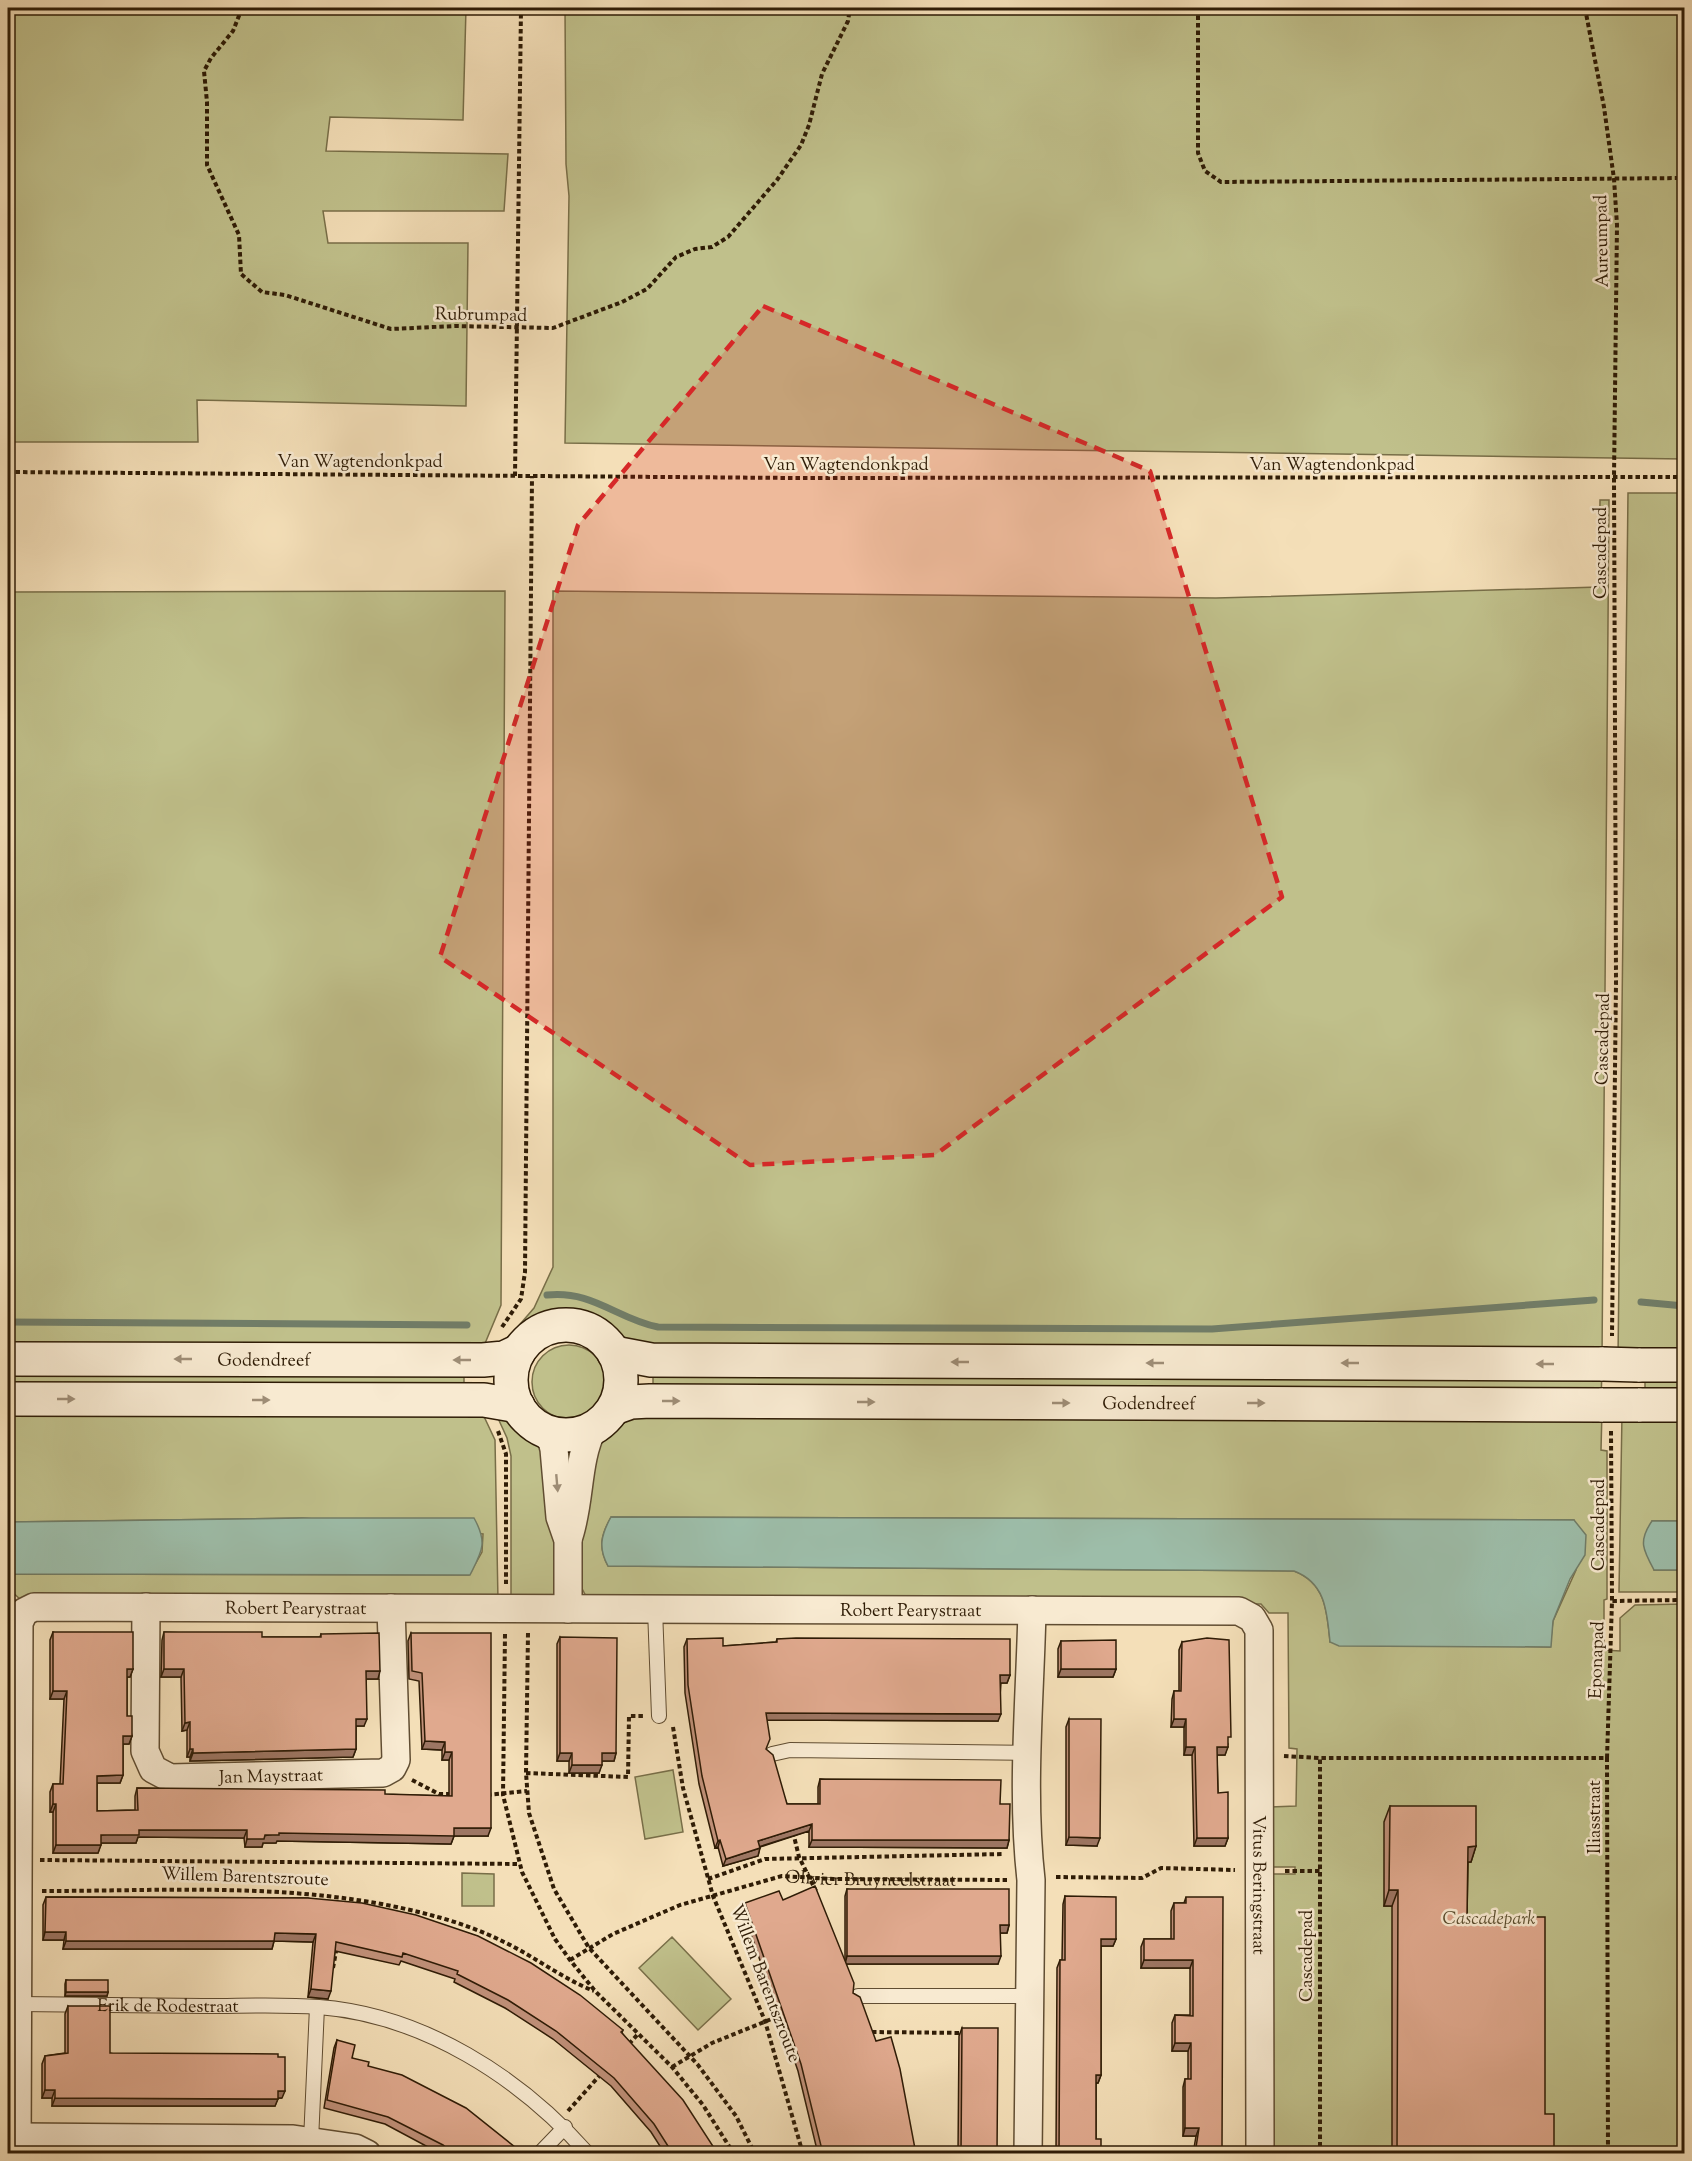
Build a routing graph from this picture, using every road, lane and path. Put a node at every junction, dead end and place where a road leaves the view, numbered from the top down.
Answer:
1 (242, 8) edge
2 (520, 8) edge
3 (850, 8) edge
4 (1198, 8) edge
5 (1585, 8) edge
6 (1684, 178) edge
7 (1614, 179) junction
8 (517, 328) junction
9 (8, 472) edge
10 (515, 476) junction
11 (532, 476) junction
12 (1614, 477) junction
13 (1684, 477) edge
14 (519, 1351) junction
15 (614, 1353) junction
16 (8, 1359) edge
17 (1618, 1359) junction
18 (483, 1360) junction
19 (1684, 1365) edge
20 (8, 1399) edge
21 (484, 1400) junction
22 (1684, 1405) edge
23 (519, 1406) junction
24 (1607, 1415) junction
25 (604, 1418) junction
26 (542, 1429) junction
27 (568, 1540) junction
28 (1684, 1600) edge
29 (1612, 1601) junction
30 (146, 1607) junction
31 (391, 1608) junction
32 (517, 1609) junction
33 (568, 1609) junction
34 (655, 1609) junction
35 (1032, 1610) junction
36 (1252, 1618) joint
37 (659, 1716) junction
38 (1028, 1753) junction
39 (772, 1754) edge
40 (1259, 1754) junction
41 (1320, 1758) junction
42 (1607, 1758) junction
43 (392, 1768) junction
44 (526, 1773) junction
45 (527, 1791) junction
46 (460, 1795) edge
47 (481, 1795) edge
48 (503, 1795) junction
49 (790, 1822) edge
50 (799, 1857) junction
51 (18, 1860) junction
52 (520, 1864) junction
53 (1029, 1867) junction
54 (1261, 1870) junction
55 (1320, 1871) junction
56 (810, 1877) junction
57 (708, 1879) junction
58 (18, 1892) junction
59 (713, 1896) junction
60 (345, 1898) junction
61 (819, 1899) edge
62 (343, 1908) edge
63 (338, 1940) edge
64 (589, 1948) junction
65 (570, 1960) junction
66 (595, 1991) junction
67 (858, 1996) joint
68 (1030, 1996) junction
69 (18, 2004) junction
70 (323, 2008) junction
71 (788, 2013) edge
72 (765, 2021) junction
73 (872, 2032) edge
74 (974, 2033) edge
75 (639, 2034) junction
76 (873, 2041) edge
77 (622, 2051) edge
78 (691, 2056) junction
79 (672, 2067) junction
80 (606, 2069) edge
81 (561, 2124) junction
82 (310, 2141) junction
83 (17, 2145) edge
84 (257, 2145) edge
85 (367, 2154) edge
86 (538, 2154) edge
87 (588, 2154) edge
88 (734, 2154) edge
89 (755, 2154) edge
90 (803, 2154) edge
91 (1028, 2154) edge
92 (1260, 2154) edge
93 (1320, 2154) edge
94 (1608, 2154) edge

1 - 8 path, Rubrumpad
2 - 8 path
3 - 8 path, Rubrumpad
4 - 7 path
5 - 7 path, Aureumpad
6 - 7 path
7 - 12 path, Aureumpad
8 - 10 path
9 - 10 path, Van Wagtendonkpad
10 - 11 path, Van Wagtendonkpad
11 - 12 path, Van Wagtendonkpad
11 - 18 path
12 - 13 path, Van Wagtendonkpad
12 - 17 path, Cascadepad
14 - 15 main road
14 - 18 main road, Godendreef
14 - 23 main road
17 -> 15 main road
15 - 25 main road
18 -> 16 main road, Godendreef
17 - 19 main road
20 -> 21 main road
21 - 23 main road
21 - 32 path
22 - 24 main road, Godendreef, bridge
23 - 26 main road
25 -> 24 main road, Godendreef
24 - 29 path, Cascadepad
25 - 26 main road
25 - 27 street
26 -> 27 street
27 - 33 street
28 - 29 path, Eponapad
29 - 42 path, Eponapad
30 - 31 street, Robert Pearystraat
30 - 43 street, Jan Maystraat
30 - 51 street, Robert Pearystraat
31 - 32 street, Robert Pearystraat
31 - 43 street
32 - 33 street, Robert Pearystraat
32 - 44 path
32 - 48 path, Willem Barentszroute
33 - 34 street, Robert Pearystraat
34 - 35 street, Robert Pearystraat
34 - 37 lane
35 - 36 street, Robert Pearystraat
35 - 38 street
36 - 40 street, Vitus Beringstraat
37 - 44 path
37 - 57 path, Willem Barentszroute
38 - 39 lane
38 - 53 street
40 - 41 path, Iliasstraat
40 - 54 street, Vitus Beringstraat
41 - 42 path, Iliasstraat
41 - 55 path, Cascadepad
42 - 94 path, Iliasstraat
43 - 46 path
44 - 45 path
45 - 48 path
45 - 64 path
47 - 48 path
48 - 52 path, Willem Barentszroute
49 - 50 path
50 - 53 path
50 - 56 path
50 - 57 path
51 - 52 path
51 - 58 street
52 - 65 path, Willem Barentszroute
53 - 54 path
53 - 56 path, Olivier Bruyneelstraat
53 - 68 street
54 - 55 path
54 - 92 street, Vitus Beringstraat
55 - 93 path, Cascadepad
56 - 59 path, Olivier Bruyneelstraat
56 - 61 path
57 - 59 path, Willem Barentszroute
58 - 60 path, Willem Barentszroute
58 - 69 street
59 - 64 path, Willem Barentszroute
59 - 72 path, Willem Barentszroute
60 - 62 path
60 - 66 path, Willem Barentszroute
63 - 70 path
64 - 65 path, Willem Barentszroute
64 - 78 path
65 - 66 path, Willem Barentszroute
66 - 75 path, Willem Barentszroute
67 - 68 lane
67 - 76 path
68 - 91 street
69 - 70 lane, Erik de Rodestraat
69 - 83 street
70 - 81 lane, Erik de Rodestraat
70 - 82 lane
71 - 72 path
72 - 78 path
72 - 90 path, Willem Barentszroute
73 - 74 path
75 - 77 path
75 - 79 path, Willem Barentszroute
78 - 79 path
78 - 89 path
79 - 88 path, Willem Barentszroute
80 - 81 path
81 - 86 lane
81 - 87 lane, Erik de Rodestraat
82 - 84 street
82 - 85 street
83 - 84 street

